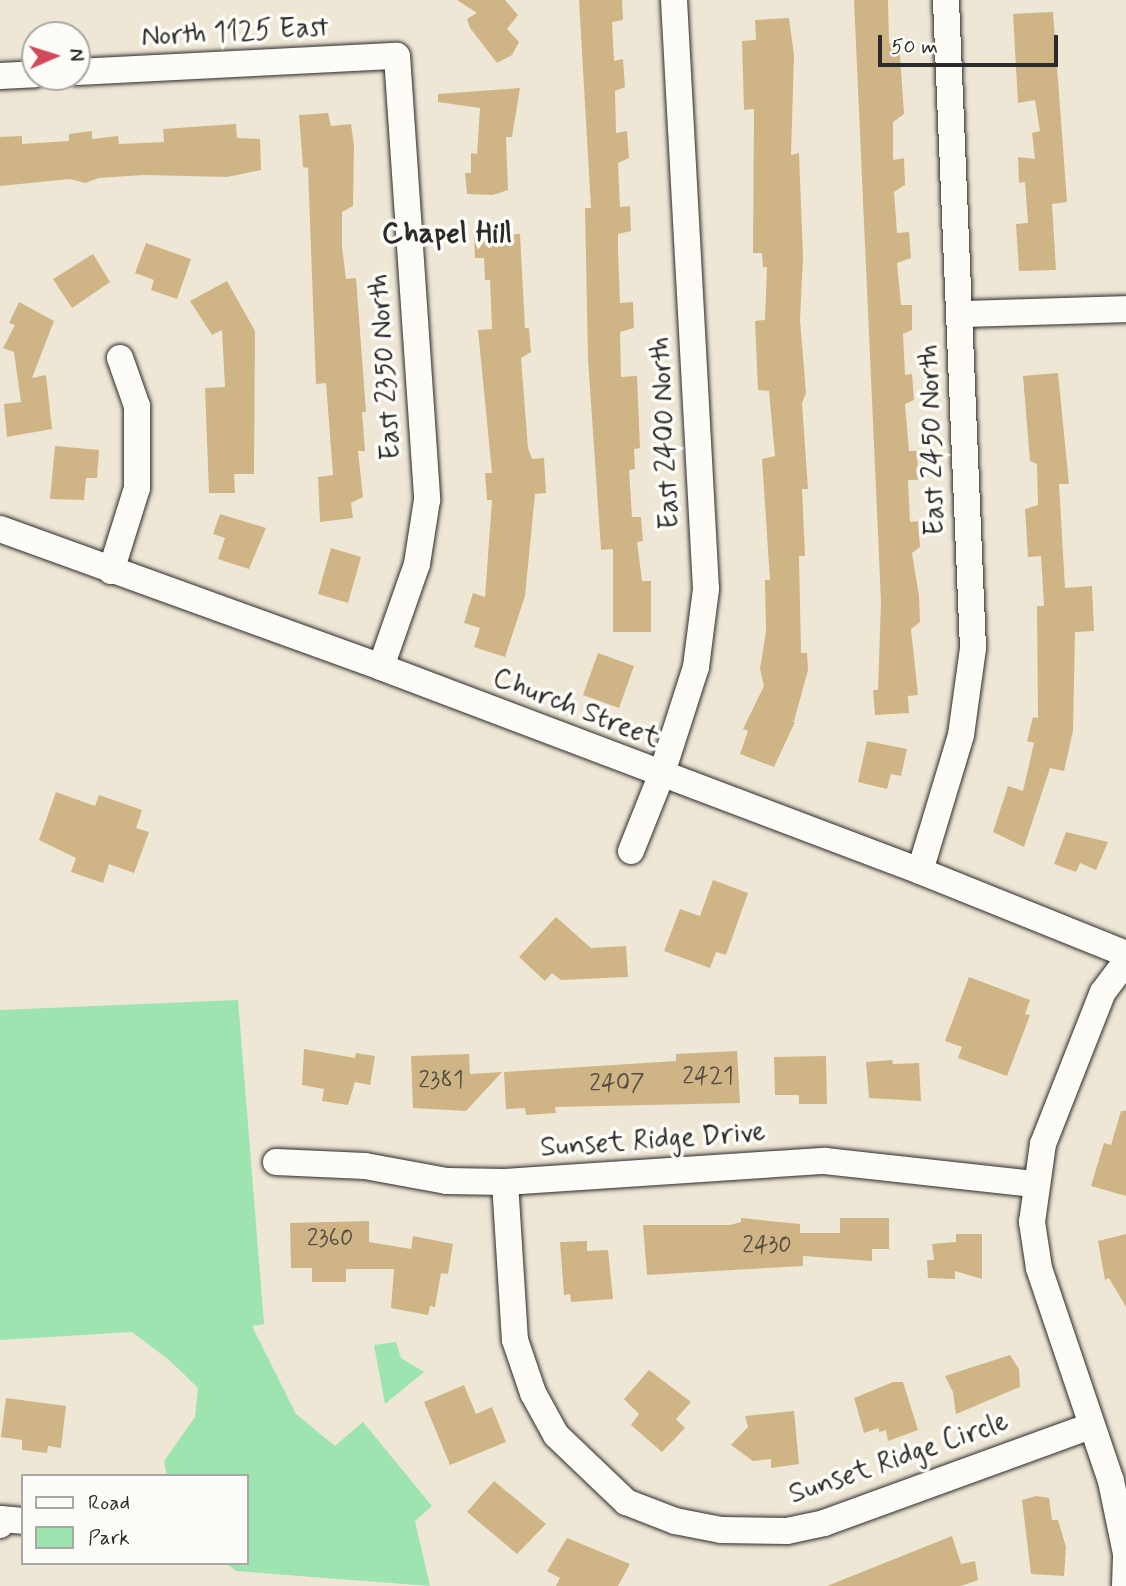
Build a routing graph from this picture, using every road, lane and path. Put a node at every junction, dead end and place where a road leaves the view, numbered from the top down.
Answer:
1 (674, 0) edge
2 (946, 0) edge
3 (397, 56) joint
4 (91, 71) edge
5 (21, 75) edge
6 (0, 76) edge
7 (1126, 309) edge
8 (960, 314) junction
9 (120, 358) dead end
10 (0, 529) edge
11 (111, 572) junction
12 (382, 667) junction
13 (661, 776) junction
14 (631, 851) dead end
15 (920, 871) junction
16 (1126, 954) edge
17 (1126, 961) edge
18 (276, 1162) dead end
19 (505, 1182) junction
20 (1034, 1185) junction
21 (1091, 1426) junction
22 (1, 1518) edge
23 (21, 1521) edge
24 (0, 1525) edge
25 (1125, 1586) edge

1 - 13 street, East 2400 North
2 - 8 street, East 2450 North
3 - 4 street, North 1125 East
3 - 12 street, East 2350 North
5 - 6 street
7 - 8 street
8 - 15 street, East 2450 North
9 - 11 street
10 - 11 street, Church Street
11 - 12 street, Church Street
12 - 13 street, Church Street
13 - 14 street, East 2400 North
13 - 15 street, Church Street
15 - 16 street, Church Street
17 - 20 street
18 - 19 street, Sunset Ridge Drive
19 - 20 street, Sunset Ridge Drive
19 - 21 street, Sunset Ridge Circle
20 - 21 street
21 - 25 street
22 - 23 street
22 - 24 street

